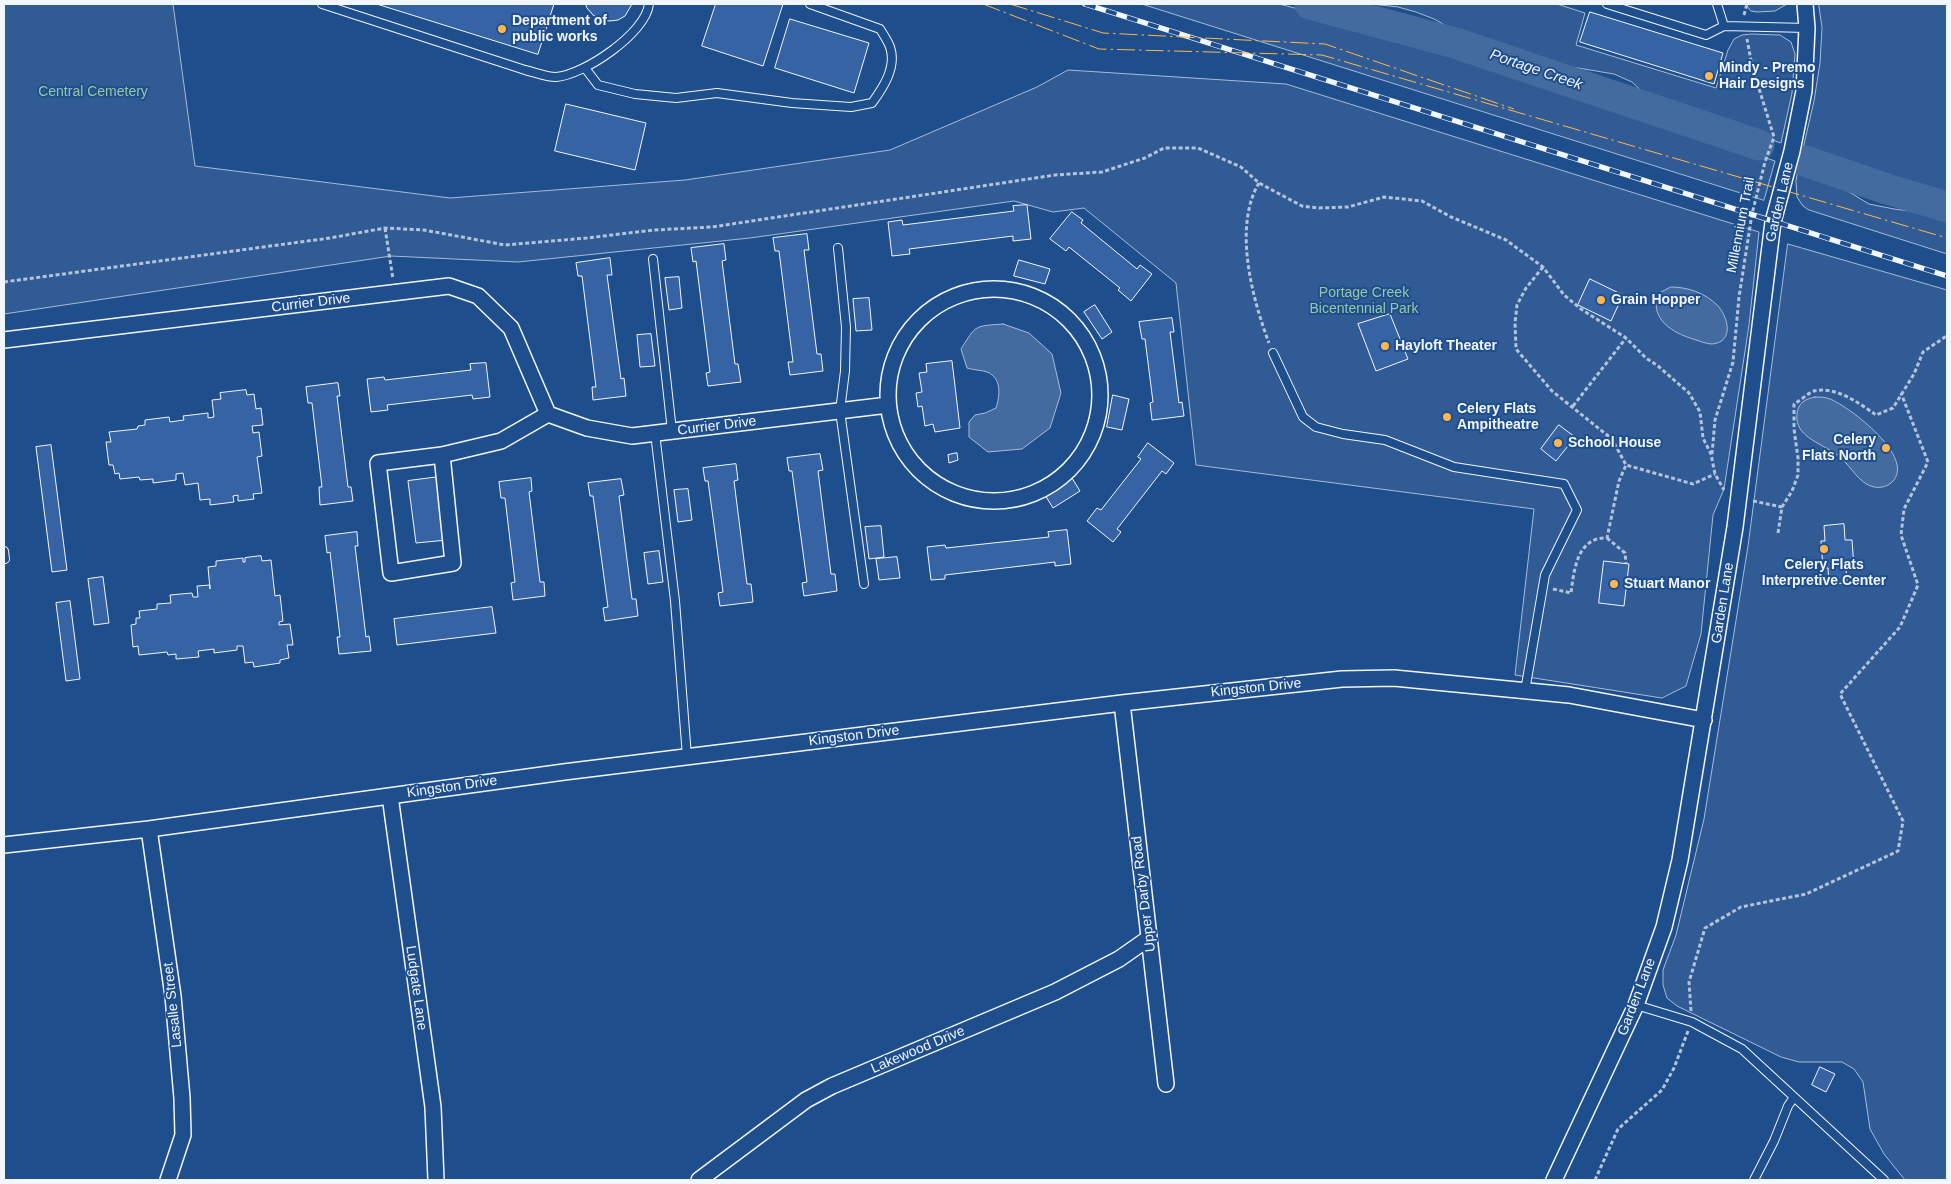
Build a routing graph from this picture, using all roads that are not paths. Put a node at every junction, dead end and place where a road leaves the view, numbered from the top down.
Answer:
1 (322, 4) edge
2 (649, 4) edge
3 (810, 4) edge
4 (1607, 4) edge
5 (1717, 4) edge
6 (1804, 4) edge
7 (1724, 26) junction
8 (1807, 28) junction
9 (585, 68) junction
10 (838, 248) dead end
11 (653, 259) dead end
12 (4, 340) edge
13 (1273, 353) road end
14 (888, 405) junction
15 (840, 411) junction
16 (548, 414) junction
17 (672, 431) junction
18 (655, 434) junction
19 (442, 455) junction
20 (864, 584) dead end
21 (1524, 691) junction
22 (1122, 703) junction
23 (1704, 720) junction
24 (688, 757) junction
25 (390, 796) junction
26 (149, 829) junction
27 (4, 845) edge
28 (1149, 938) junction
29 (1636, 1005) junction
30 (1166, 1084) dead end
31 (1794, 1097) junction
32 (168, 1180) edge
33 (436, 1180) edge
34 (699, 1180) edge
35 (1554, 1180) edge
36 (1754, 1180) edge
37 (1884, 1180) edge

1 - 9 lane
2 - 9 lane
3 - 9 lane
4 - 7 lane
5 - 7 lane
6 - 8 street, Garden Lane
7 - 8 lane
8 - 23 street, Garden Lane
10 - 15 lane
11 - 17 lane
12 - 16 street, Currier Drive
13 - 21 lane
14 - 14 street
14 - 15 street, Currier Drive
15 - 17 street, Currier Drive
15 - 20 lane
16 - 18 street, Currier Drive
16 - 19 street
17 - 18 street, Currier Drive
18 - 24 lane
19 - 19 street
21 - 22 street, Kingston Drive
21 - 23 street, Kingston Drive
22 - 24 street, Kingston Drive
22 - 28 street, Upper Darby Road
23 - 29 street, Garden Lane
24 - 25 street, Kingston Drive
25 - 26 street, Kingston Drive
25 - 33 street, Ludgate Lane
26 - 27 street, Kingston Drive
26 - 32 street, Lasalle Street
28 - 30 street, Upper Darby Road
28 - 34 street, Lakewood Drive
29 - 31 lane
29 - 35 street, Garden Lane
31 - 36 lane
31 - 37 lane

